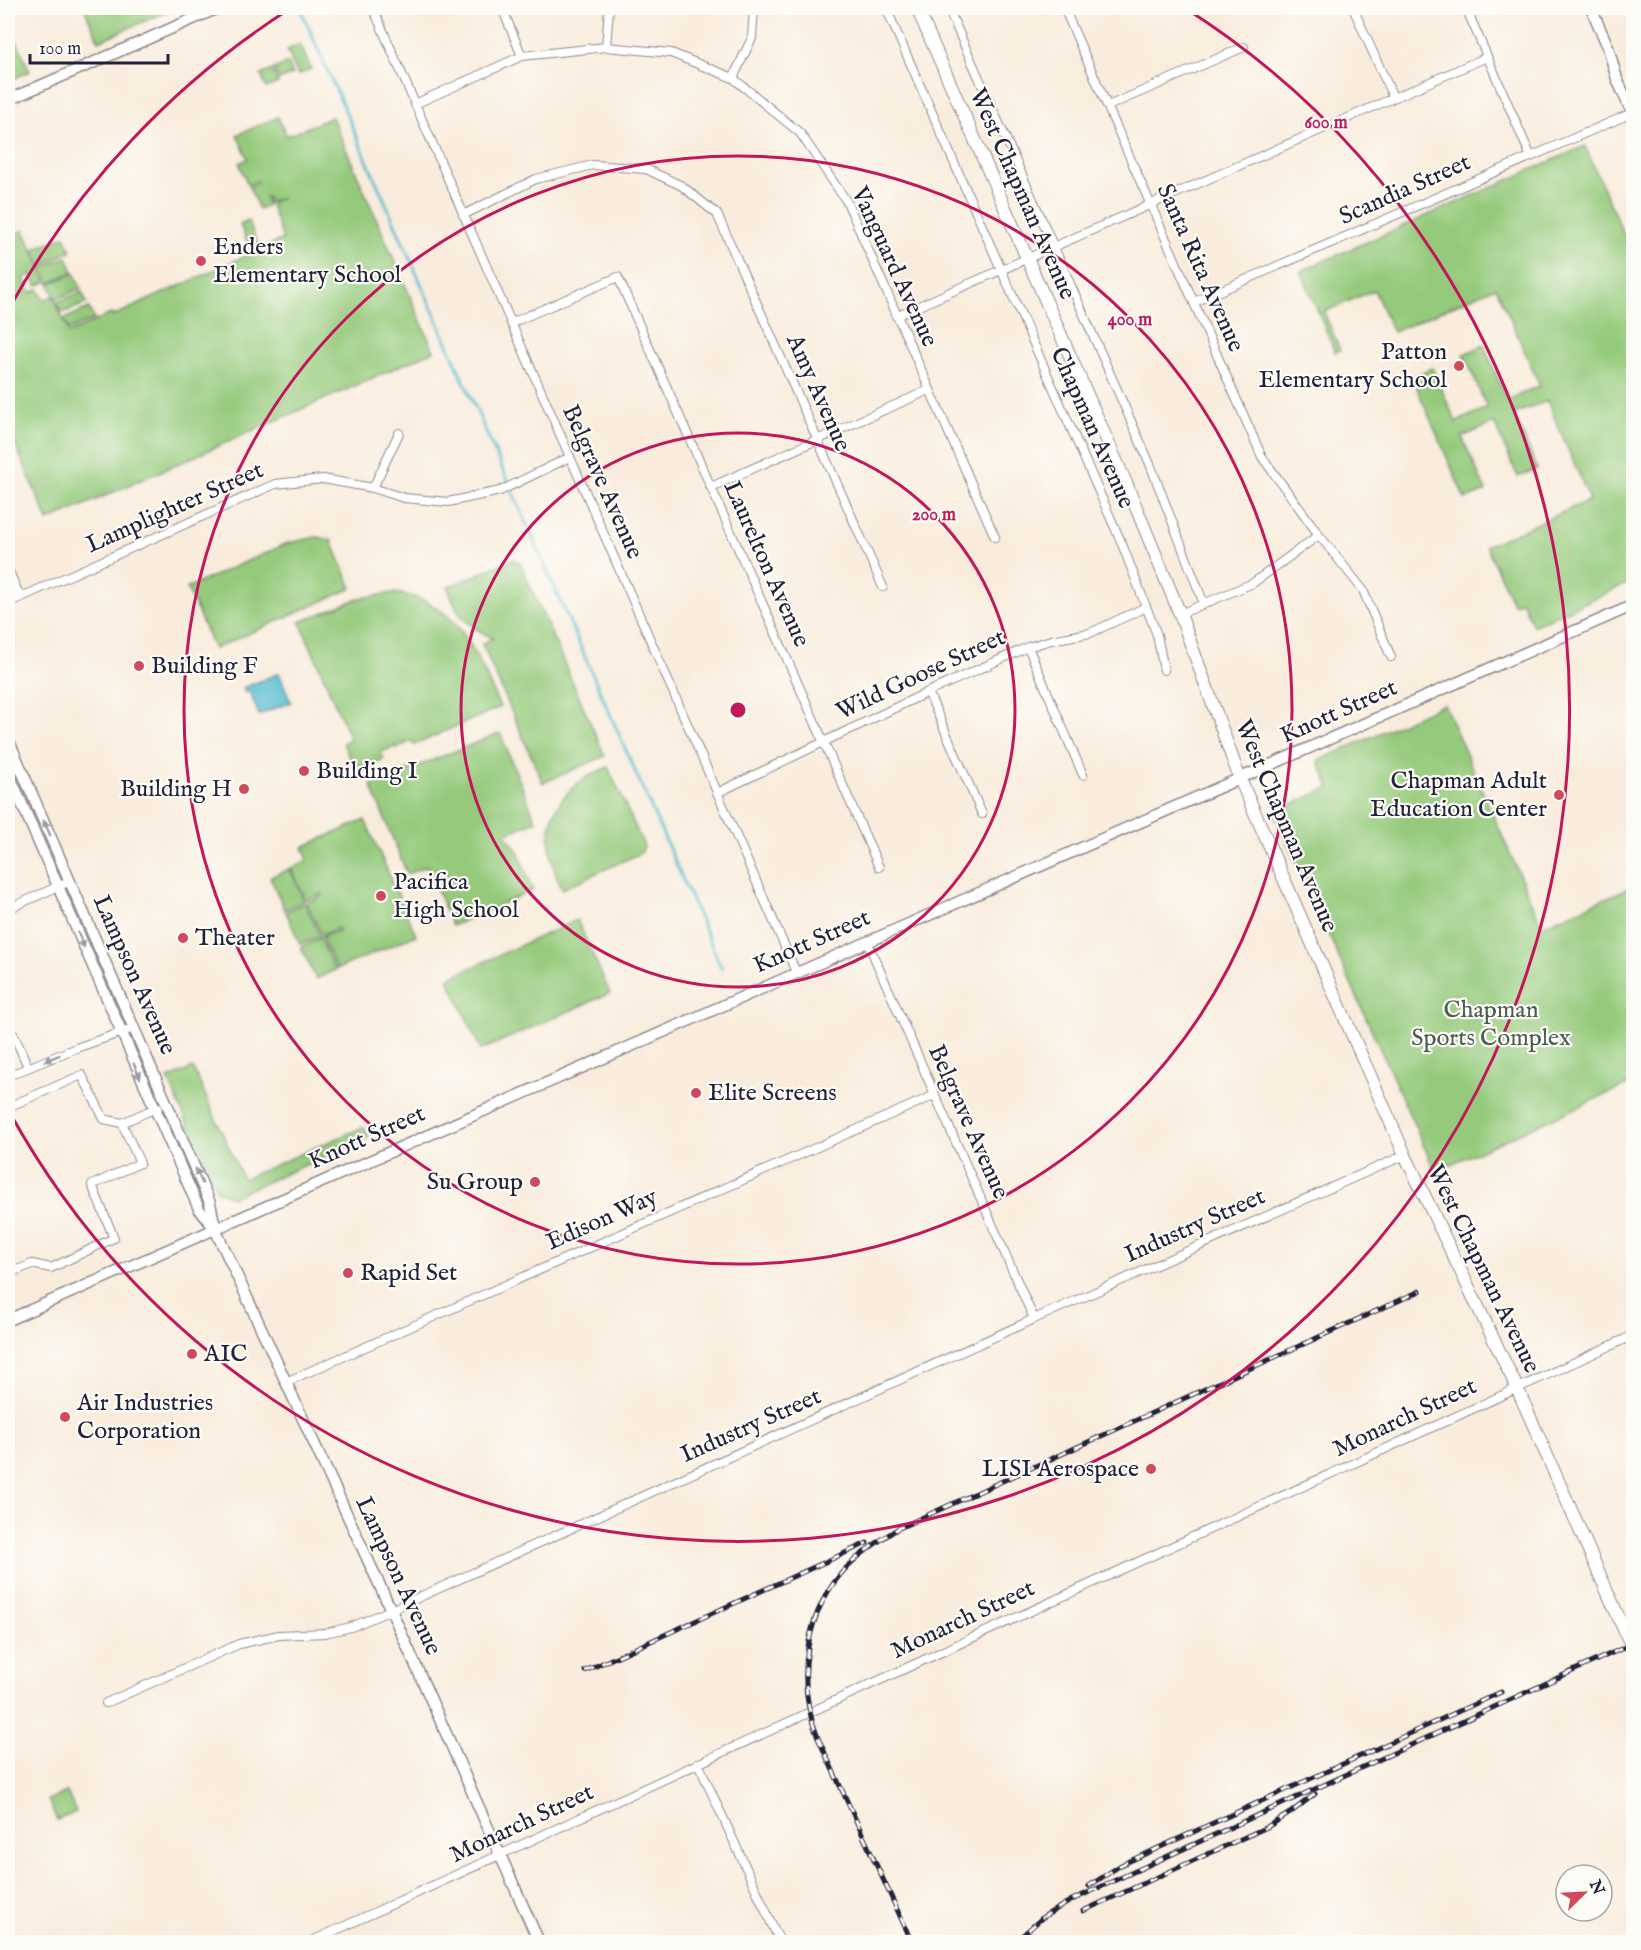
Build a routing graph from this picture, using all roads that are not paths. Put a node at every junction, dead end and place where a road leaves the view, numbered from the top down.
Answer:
1 (218, 8) edge
2 (373, 8) edge
3 (502, 8) edge
4 (609, 8) edge
5 (754, 8) edge
6 (886, 8) edge
7 (917, 8) edge
8 (948, 8) edge
9 (1064, 8) edge
10 (1353, 8) edge
11 (1466, 8) edge
12 (1592, 8) edge
13 (606, 47) junction
14 (1244, 47) dead end
15 (522, 56) junction
16 (1487, 57) junction
17 (733, 78) junction
18 (1393, 97) junction
19 (8, 100) edge
20 (415, 104) junction
21 (1108, 106) junction
22 (1633, 115) edge
23 (1531, 157) junction
24 (1151, 204) junction
25 (463, 214) junction
26 (1054, 247) junction
27 (1027, 259) junction
28 (1001, 269) junction
29 (1194, 302) junction
30 (896, 316) junction
31 (511, 323) junction
32 (929, 390) junction
33 (399, 433) dead end
34 (818, 439) junction
35 (570, 457) junction
36 (711, 487) junction
37 (373, 488) junction
38 (1319, 535) junction
39 (995, 537) dead end
40 (8, 569) edge
41 (883, 587) dead end
42 (20, 597) junction
43 (8, 603) edge
44 (1204, 604) junction
45 (1634, 605) edge
46 (1146, 608) junction
47 (1180, 614) junction
48 (1028, 647) junction
49 (1391, 657) dead end
50 (1164, 670) dead end
51 (928, 692) junction
52 (8, 739) edge
53 (824, 741) junction
54 (8, 772) edge
55 (1083, 775) dead end
56 (1239, 778) junction
57 (717, 793) junction
58 (982, 814) dead end
59 (879, 867) dead end
60 (70, 881) junction
61 (58, 886) junction
62 (8, 909) edge
63 (867, 941) junction
64 (796, 972) junction
65 (134, 1028) junction
66 (121, 1033) junction
67 (14, 1035) dead end
68 (28, 1067) junction
69 (8, 1077) edge
70 (935, 1095) junction
71 (167, 1104) junction
72 (8, 1107) edge
73 (154, 1109) junction
74 (122, 1123) junction
75 (1405, 1155) junction
76 (215, 1228) junction
77 (8, 1274) edge
78 (1034, 1319) junction
79 (8, 1320) edge
80 (1634, 1335) edge
81 (286, 1382) junction
82 (1516, 1388) junction
83 (391, 1610) junction
84 (1634, 1653) edge
85 (106, 1703) dead end
86 (698, 1763) junction
87 (500, 1856) junction
88 (310, 1942) edge
89 (539, 1942) edge
90 (780, 1942) edge

1 - 19 main road
2 - 20 street, Belgrave Avenue
3 - 15 street
4 - 13 street
5 - 17 street
6 - 28 street, Chapman Avenue
7 - 27 main road, West Chapman Avenue
8 - 26 street, Chapman Avenue
9 - 21 street, Santa Rita Avenue
10 - 18 street
11 - 16 street
12 - 22 main road
13 - 15 street, Vanguard Avenue
13 - 17 street, Vanguard Avenue
14 - 21 street
15 - 20 street, Vanguard Avenue
16 - 18 street
16 - 23 street
17 - 30 street, Vanguard Avenue
18 - 24 street
20 - 25 street, Belgrave Avenue
21 - 24 street, Santa Rita Avenue
22 - 23 street, Scandia Street
23 - 29 street, Scandia Street
24 - 26 street
24 - 29 street, Santa Rita Avenue
25 - 31 street, Belgrave Avenue
25 - 34 street, Amy Avenue
26 - 27 street
26 - 44 street, Chapman Avenue
27 - 28 street
27 - 47 main road, West Chapman Avenue
28 - 30 street
28 - 46 street, Chapman Avenue
29 - 38 street, Santa Rita Avenue
30 - 32 street, Vanguard Avenue
31 - 35 street, Belgrave Avenue
31 - 36 street, Laurelton Avenue
32 - 34 street
32 - 39 street, Vanguard Avenue
33 - 37 street
34 - 36 street
34 - 41 street, Amy Avenue
35 - 37 street, Lamplighter Street
35 - 57 street, Belgrave Avenue
36 - 53 street, Laurelton Avenue
37 - 42 street, Lamplighter Street
38 - 44 street
38 - 49 street, Santa Rita Avenue
40 - 42 street
42 - 43 street, Lamplighter Street
44 - 47 street
45 - 56 main road, Knott Street
46 - 48 street, Wild Goose Street
46 - 50 street, Chapman Avenue
47 - 56 main road, West Chapman Avenue
48 - 51 street, Wild Goose Street
48 - 55 street
51 - 53 street, Wild Goose Street
51 - 58 street
60 -> 52 main road, Lampson Avenue
53 - 57 street, Wild Goose Street
53 - 59 street, Laurelton Avenue
54 - 61 main road, Lampson Avenue
56 - 63 main road, Knott Street
56 - 75 main road, West Chapman Avenue
57 - 64 street, Belgrave Avenue
60 - 61 street
60 - 65 main road, Lampson Avenue
61 - 62 street
61 -> 66 main road, Lampson Avenue
63 - 64 main road, Knott Street
63 - 70 street, Belgrave Avenue
64 - 76 main road, Knott Street
65 - 66 street
65 - 71 main road, Lampson Avenue
66 -> 68 street
66 -> 73 main road, Lampson Avenue
67 - 68 street
68 - 69 street
70 - 78 street, Belgrave Avenue
70 - 81 street, Edison Way
71 - 73 street
76 -> 71 main road, Lampson Avenue
72 - 74 street
73 - 74 street
73 - 76 main road, Lampson Avenue
74 - 77 street
75 - 78 street, Industry Street
75 - 82 main road, West Chapman Avenue
76 - 79 main road, Knott Street
76 - 81 main road, Lampson Avenue
78 - 83 street, Industry Street
80 - 82 street, Monarch Street
81 - 83 main road, Lampson Avenue
82 - 84 main road, West Chapman Avenue
82 - 86 street, Monarch Street
83 - 85 street, Industry Street
83 - 87 main road, Lampson Avenue
86 - 87 street, Monarch Street
86 - 90 street
87 - 88 street, Monarch Street
87 - 89 main road, Lampson Avenue

